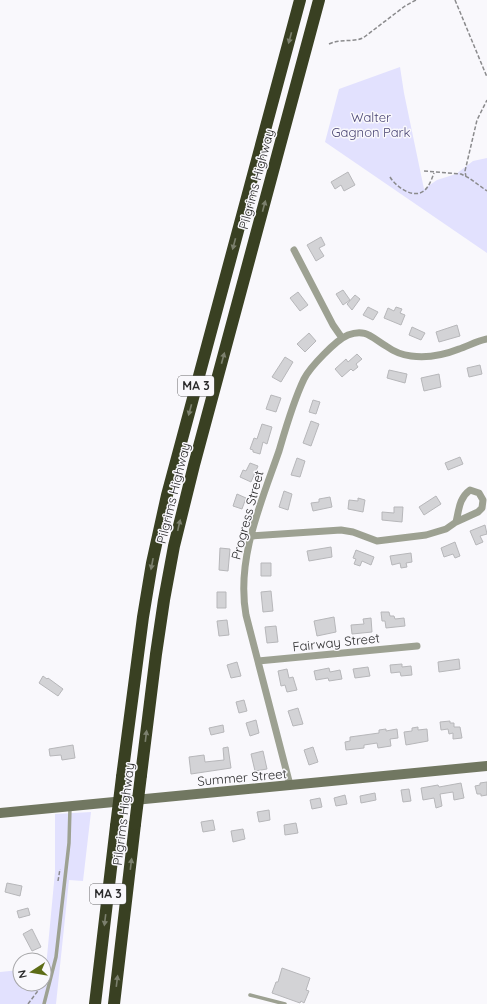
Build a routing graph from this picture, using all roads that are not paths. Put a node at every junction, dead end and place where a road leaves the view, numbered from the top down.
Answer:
1 (300, 0) edge
2 (319, 0) edge
3 (294, 250) dead end
4 (342, 338) junction
5 (487, 339) edge
6 (456, 522) junction
7 (252, 536) junction
8 (418, 646) dead end
9 (258, 661) junction
10 (487, 766) edge
11 (290, 785) junction
12 (70, 805) junction
13 (0, 813) edge
14 (250, 995) dead end
15 (44, 1004) edge
16 (95, 1004) edge
17 (114, 1004) edge
18 (285, 1004) edge

1 -> 16 highway, Pilgrims Highway / MA 3, bridge
17 -> 2 highway, Pilgrims Highway / MA 3, bridge
3 - 4 street
4 - 5 street
4 - 7 street, Progress Street
6 - 6 street
6 - 7 street
7 - 9 street, Progress Street
8 - 9 street, Fairway Street
9 - 11 street, Progress Street
10 - 11 street, Summer Street
11 - 12 street, Summer Street
12 - 13 street, Summer Street
12 - 15 lane
14 - 18 lane

